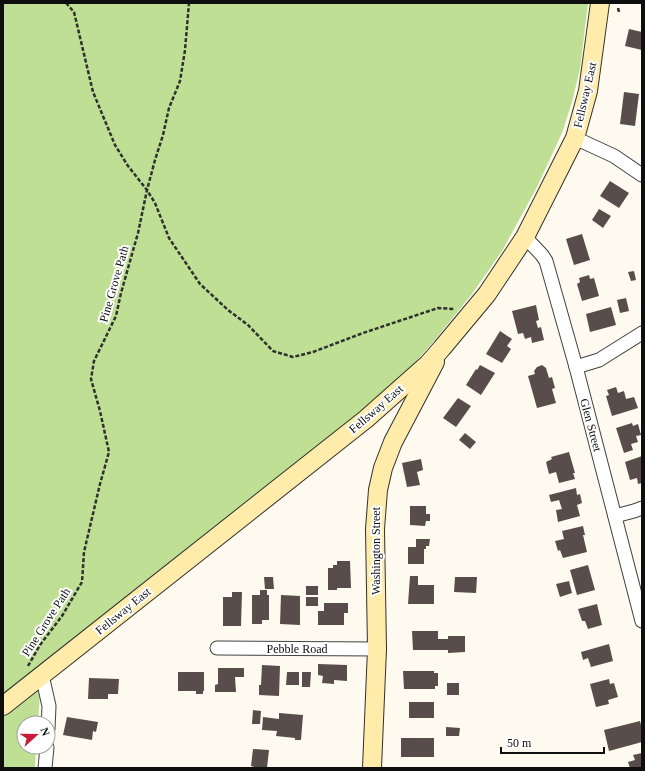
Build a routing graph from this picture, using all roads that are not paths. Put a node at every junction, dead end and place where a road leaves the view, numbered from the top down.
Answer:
1 (600, 3) edge
2 (575, 138) junction
3 (642, 175) edge
4 (525, 237) junction
5 (642, 333) edge
6 (442, 348) junction
7 (576, 367) junction
8 (642, 508) edge
9 (615, 516) junction
10 (642, 621) edge
11 (217, 648) dead end
12 (377, 649) junction
13 (33, 673) junction
14 (3, 706) edge
15 (49, 715) edge
16 (46, 755) edge
17 (45, 768) edge
18 (372, 768) edge

1 - 2 main road, Fellsway East
2 - 3 street
2 - 4 main road, Fellsway East
4 - 6 main road, Fellsway East
4 - 7 street, Glen Street
5 - 7 street
6 - 12 main road, Washington Street
6 - 13 main road, Fellsway East
7 - 9 street, Glen Street
8 - 9 street
9 - 10 street, Glen Street
11 - 12 street, Pebble Road
12 - 18 main road, Washington Street
13 - 14 main road, Fellsway East
13 - 15 street
16 - 17 street

